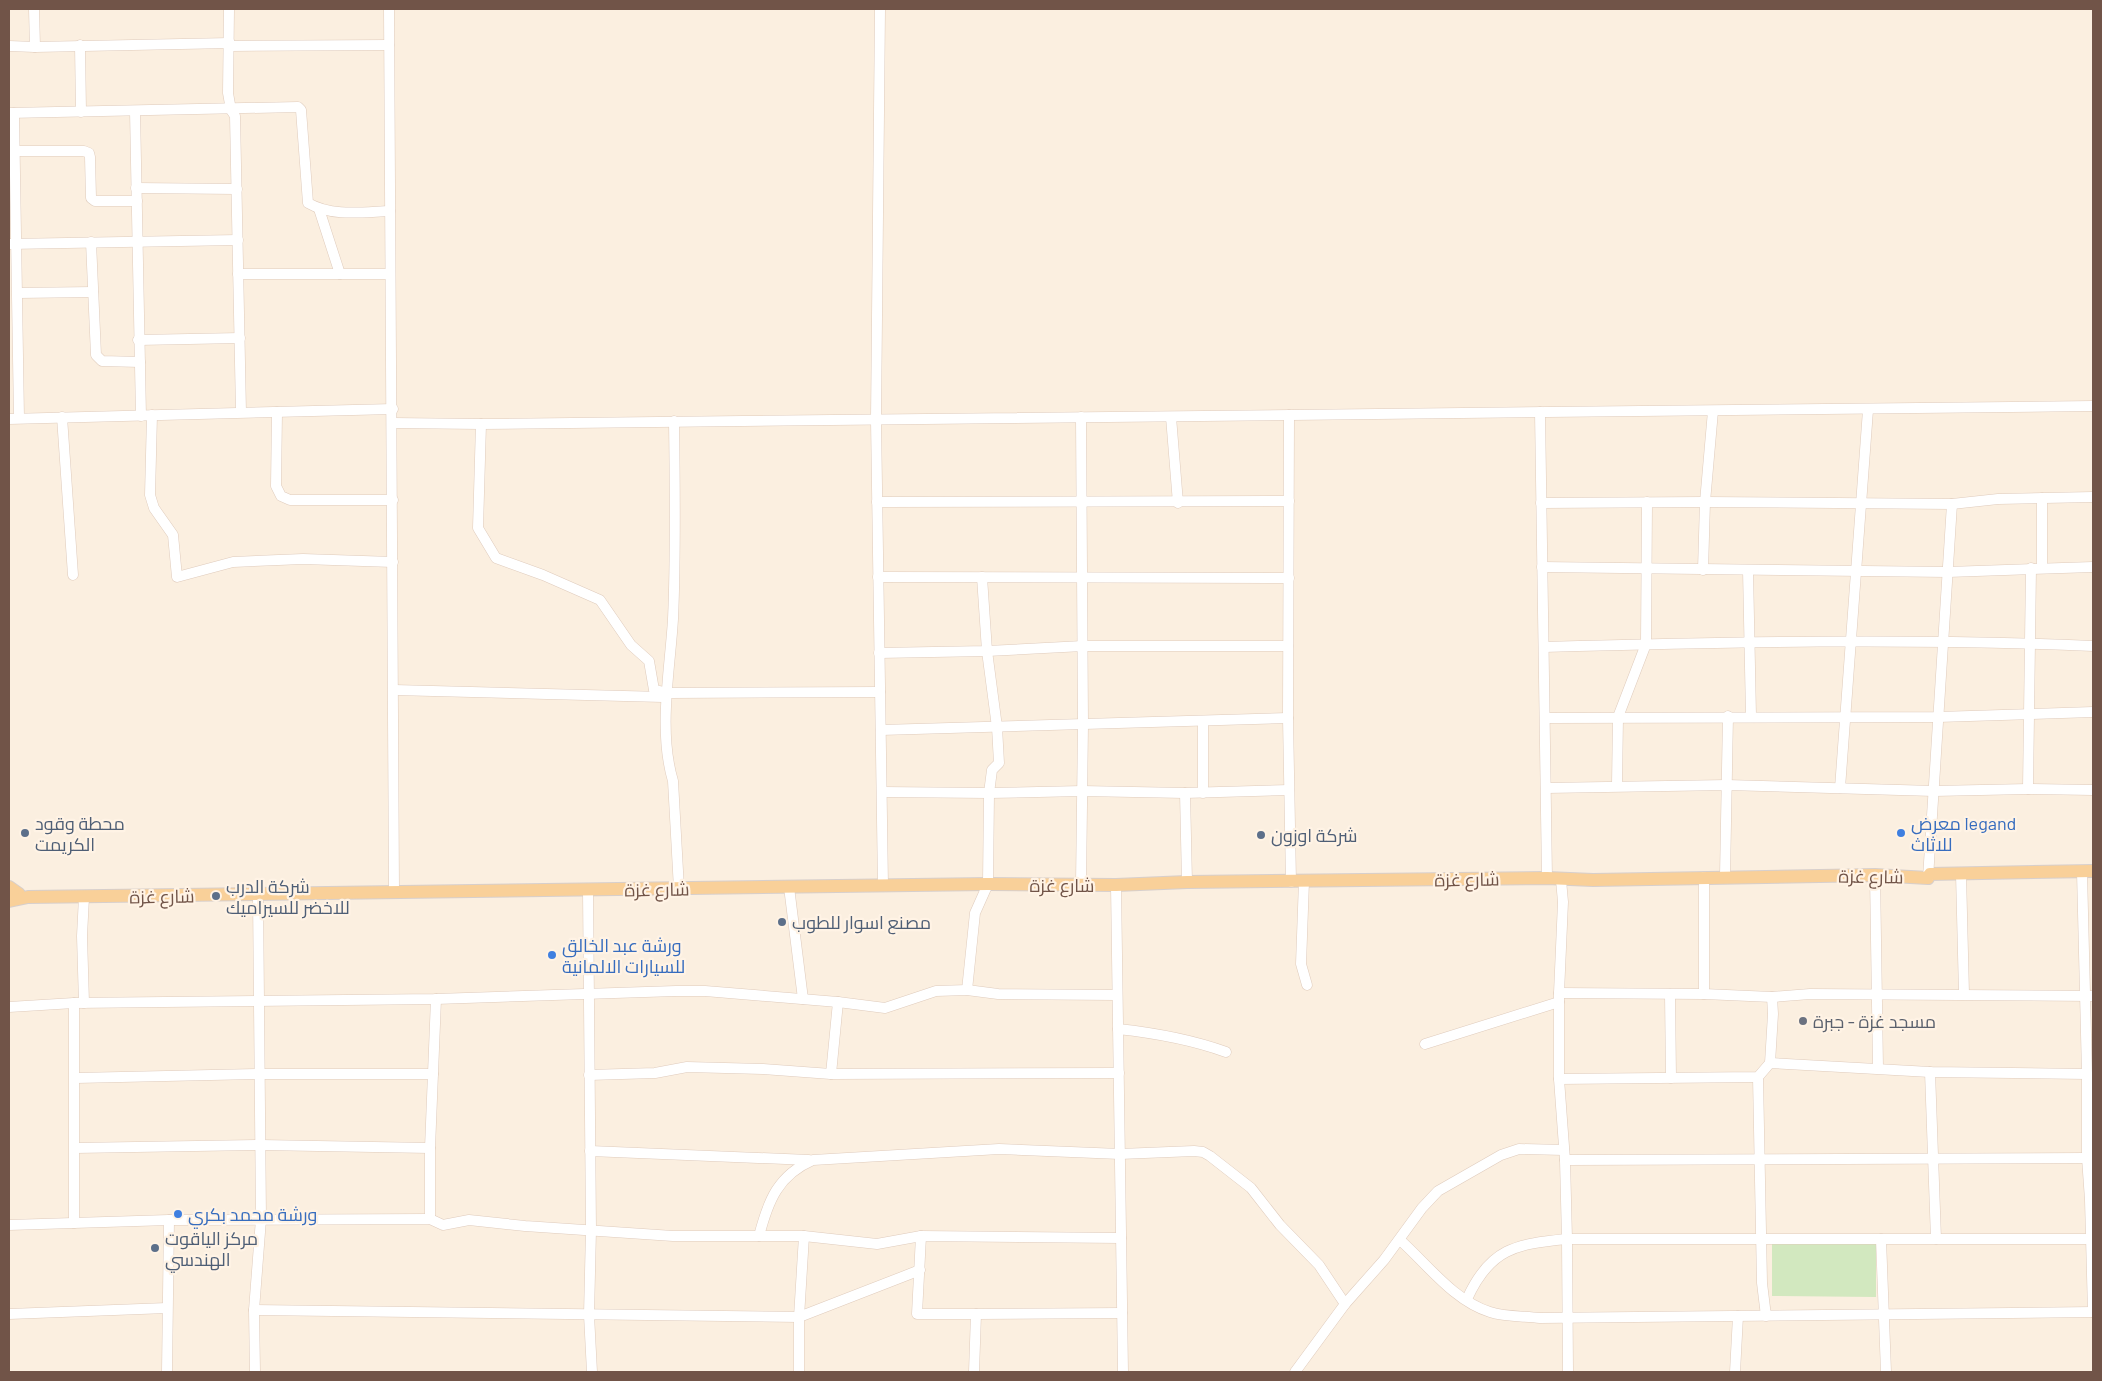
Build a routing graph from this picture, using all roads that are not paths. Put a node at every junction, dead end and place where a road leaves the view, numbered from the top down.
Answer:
1 (34, 9) edge
2 (230, 9) edge
3 (389, 9) edge
4 (880, 9) edge
5 (80, 45) junction
6 (230, 45) junction
7 (389, 45) junction
8 (9, 46) edge
9 (35, 47) junction
10 (231, 110) junction
11 (135, 111) junction
12 (81, 112) junction
13 (12, 113) edge
14 (15, 151) junction
15 (136, 188) junction
16 (237, 189) junction
17 (137, 201) junction
18 (319, 209) junction
19 (390, 211) junction
20 (137, 240) junction
21 (238, 240) junction
22 (91, 242) junction
23 (13, 244) edge
24 (238, 274) junction
25 (340, 274) junction
26 (390, 274) junction
27 (93, 292) junction
28 (18, 293) junction
29 (240, 338) junction
30 (138, 340) junction
31 (140, 362) junction
32 (2093, 406) edge
33 (392, 409) junction
34 (1868, 410) junction
35 (1713, 411) junction
36 (241, 412) junction
37 (277, 412) junction
38 (1540, 412) junction
39 (152, 415) junction
40 (1289, 415) junction
41 (140, 416) junction
42 (62, 417) junction
43 (1081, 417) junction
44 (1171, 417) junction
45 (14, 419) edge
46 (876, 420) junction
47 (674, 421) junction
48 (393, 423) junction
49 (481, 424) junction
50 (2093, 497) edge
51 (2042, 498) junction
52 (393, 500) junction
53 (1289, 501) junction
54 (877, 502) junction
55 (1080, 502) junction
56 (1178, 502) junction
57 (1541, 502) junction
58 (1647, 502) junction
59 (1705, 502) junction
60 (1861, 502) junction
61 (1952, 504) junction
62 (393, 562) junction
63 (1542, 567) junction
64 (2036, 568) junction
65 (2093, 568) edge
66 (1647, 569) junction
67 (1703, 570) junction
68 (1748, 570) junction
69 (1856, 571) junction
70 (1948, 572) junction
71 (73, 575) dead end
72 (878, 577) junction
73 (982, 577) junction
74 (1082, 577) junction
75 (1289, 578) junction
76 (1851, 641) junction
77 (1750, 642) junction
78 (1943, 643) junction
79 (2030, 643) junction
80 (1646, 644) junction
81 (1082, 646) junction
82 (1288, 646) junction
83 (2093, 646) edge
84 (1544, 647) junction
85 (987, 651) junction
86 (880, 653) junction
87 (394, 690) junction
88 (880, 692) junction
89 (668, 695) junction
90 (2093, 712) edge
91 (2029, 713) junction
92 (1728, 716) junction
93 (1751, 716) junction
94 (1845, 716) junction
95 (1618, 717) junction
96 (1938, 717) junction
97 (1288, 718) junction
98 (1544, 718) junction
99 (1204, 721) junction
100 (1083, 724) junction
101 (997, 727) junction
102 (881, 730) junction
103 (1727, 784) junction
104 (1618, 785) junction
105 (1546, 788) junction
106 (1840, 788) junction
107 (2028, 789) junction
108 (1289, 790) junction
109 (2093, 790) edge
110 (1082, 791) junction
111 (1934, 791) junction
112 (882, 792) junction
113 (1185, 793) junction
114 (1203, 793) junction
115 (989, 794) junction
116 (2088, 872) edge
117 (1961, 874) junction
118 (1875, 875) junction
119 (1725, 876) junction
120 (1704, 877) junction
121 (1547, 878) junction
122 (1928, 878) junction
123 (1561, 880) junction
124 (1187, 882) junction
125 (1297, 882) junction
126 (988, 884) junction
127 (1081, 885) junction
128 (1116, 885) junction
129 (883, 886) junction
130 (789, 887) junction
131 (679, 889) junction
132 (588, 890) junction
133 (394, 892) junction
134 (14, 894) edge
135 (258, 895) junction
136 (84, 897) junction
137 (1307, 985) dead end
138 (967, 990) junction
139 (588, 994) junction
140 (1670, 994) junction
141 (1704, 994) junction
142 (1876, 994) junction
143 (1964, 994) junction
144 (1117, 995) junction
145 (2089, 995) edge
146 (1772, 997) junction
147 (1559, 998) junction
148 (436, 999) junction
149 (803, 999) junction
150 (260, 1001) junction
151 (838, 1002) junction
152 (79, 1003) junction
153 (9, 1007) edge
154 (1118, 1029) junction
155 (1425, 1044) dead end
156 (1226, 1052) dead end
157 (1770, 1063) junction
158 (1878, 1068) junction
159 (1930, 1072) junction
160 (1119, 1073) junction
161 (261, 1074) junction
162 (433, 1074) junction
163 (831, 1074) junction
164 (2087, 1074) junction
165 (589, 1075) junction
166 (76, 1078) junction
167 (1671, 1078) junction
168 (1758, 1078) junction
169 (1559, 1079) junction
170 (261, 1145) junction
171 (75, 1148) junction
172 (430, 1148) junction
173 (590, 1151) junction
174 (1120, 1154) junction
175 (1564, 1155) junction
176 (1933, 1158) junction
177 (2087, 1158) junction
178 (1761, 1159) junction
179 (813, 1160) junction
180 (2092, 1200) edge
181 (261, 1219) junction
182 (430, 1219) junction
183 (169, 1220) junction
184 (74, 1223) junction
185 (9, 1225) edge
186 (591, 1230) junction
187 (759, 1236) junction
188 (804, 1236) junction
189 (920, 1236) junction
190 (1121, 1238) junction
191 (1763, 1238) junction
192 (1880, 1238) junction
193 (1936, 1238) junction
194 (1568, 1239) junction
195 (2091, 1239) junction
196 (1400, 1240) junction
197 (920, 1270) junction
198 (1467, 1299) junction
199 (1345, 1304) junction
200 (167, 1308) junction
201 (254, 1310) junction
202 (2093, 1312) edge
203 (1883, 1313) junction
204 (9, 1314) edge
205 (976, 1314) junction
206 (1122, 1314) junction
207 (589, 1315) junction
208 (1738, 1316) junction
209 (1766, 1316) junction
210 (799, 1317) junction
211 (1569, 1318) junction
212 (167, 1372) edge
213 (255, 1372) edge
214 (592, 1372) edge
215 (799, 1372) edge
216 (974, 1372) edge
217 (1123, 1372) edge
218 (1295, 1372) edge
219 (1568, 1372) edge
220 (1734, 1372) edge
221 (1886, 1372) edge

1 - 9 street
2 - 6 street
3 - 7 street
4 - 46 street
5 - 6 street
5 - 9 street
5 - 12 street
6 - 7 street
6 - 10 street
7 - 19 street
8 - 9 street
10 - 11 street
10 - 16 street
10 - 18 street
11 - 12 street
11 - 15 street
12 - 13 street
13 - 14 street
14 - 17 street
14 - 23 street
15 - 16 street
15 - 17 street
16 - 21 street
17 - 20 street
18 - 19 street
18 - 25 street
19 - 26 street
20 - 21 street
20 - 22 street
20 - 30 street
21 - 24 street
22 - 23 street
22 - 27 street
23 - 28 street
24 - 25 street
24 - 29 street
25 - 26 street
26 - 33 street
27 - 28 street
27 - 31 street
28 - 45 street
29 - 30 street
29 - 36 street
30 - 31 street
31 - 41 street
32 - 34 street
33 - 37 street
33 - 48 street
34 - 35 street
34 - 60 street
35 - 38 street
35 - 59 street
36 - 37 street
36 - 39 street
37 - 52 street
38 - 40 street
38 - 57 street
39 - 41 street
39 - 62 street
40 - 44 street
40 - 53 street
41 - 42 street
42 - 45 street
42 - 71 street
43 - 44 street
43 - 46 street
43 - 55 street
44 - 56 street
46 - 47 street
46 - 54 street
47 - 49 street
47 - 89 street
48 - 49 street
48 - 52 street
49 - 89 street
50 - 51 street
51 - 61 street
51 - 64 street
52 - 62 street
53 - 56 street
53 - 75 street
54 - 55 street
54 - 72 street
55 - 56 street
55 - 74 street
57 - 58 street
57 - 63 street
58 - 59 street
58 - 66 street
59 - 60 street
59 - 67 street
60 - 61 street
60 - 69 street
61 - 70 street
62 - 87 street
63 - 66 street
63 - 84 street
64 - 65 street
64 - 70 street
64 - 79 street
66 - 67 street
66 - 80 street
67 - 68 street
68 - 69 street
68 - 77 street
69 - 70 street
69 - 76 street
70 - 78 street
72 - 73 street
72 - 86 street
73 - 74 street
73 - 85 street
74 - 75 street
74 - 81 street
75 - 82 street
76 - 77 street
76 - 78 street
76 - 94 street
77 - 80 street
77 - 93 street
78 - 79 street
78 - 96 street
79 - 83 street
79 - 91 street
80 - 84 street
80 - 95 street
81 - 82 street
81 - 85 street
81 - 100 street
82 - 97 street
84 - 98 street
85 - 86 street
85 - 101 street
86 - 88 street
87 - 89 street
87 - 133 street
88 - 89 street
88 - 102 street
89 - 131 street
90 - 91 street
91 - 96 street
91 - 107 street
92 - 93 street
92 - 95 street
92 - 103 street
93 - 94 street
94 - 96 street
94 - 106 street
95 - 98 street
95 - 104 street
96 - 111 street
97 - 99 street
97 - 108 street
98 - 105 street
99 - 100 street
99 - 114 street
100 - 101 street
100 - 110 street
101 - 102 street
101 - 115 street
102 - 112 street
103 - 104 street
103 - 106 street
103 - 119 street
104 - 105 street
105 - 121 street
106 - 111 street
107 - 109 street
107 - 111 street
108 - 114 street
108 - 125 street
110 - 113 street
110 - 115 street
110 - 127 street
111 - 122 street
112 - 115 street
112 - 129 street
113 - 114 street
113 - 124 street
115 - 126 street
116 - 117 main road, شارع غزة
116 - 145 street
117 - 122 main road, شارع غزة
117 - 143 street
118 - 119 main road, شارع غزة
118 - 122 main road, شارع غزة
118 - 142 street
119 - 120 main road, شارع غزة
120 - 123 main road, شارع غزة
120 - 141 street
121 - 123 main road, شارع غزة
121 - 125 main road, شارع غزة
123 - 147 street
124 - 125 main road, شارع غزة
124 - 128 main road, شارع غزة
125 - 137 street
126 - 127 main road, شارع غزة
126 - 129 main road, شارع غزة
126 - 138 street
127 - 128 main road, شارع غزة
128 - 144 street
129 - 130 main road, شارع غزة
130 - 131 main road, شارع غزة
130 - 149 street
131 - 132 main road, شارع غزة
132 - 133 main road, شارع غزة
132 - 139 street
133 - 135 main road, شارع غزة
134 - 136 main road, شارع غزة
135 - 136 main road, شارع غزة
135 - 150 street
136 - 152 street
138 - 144 street
138 - 151 street
139 - 148 street
139 - 149 street
139 - 165 street
140 - 141 street
140 - 147 street
140 - 167 street
141 - 146 street
142 - 143 street
142 - 146 street
142 - 158 street
143 - 145 street
144 - 154 street
145 - 164 street
146 - 157 street
147 - 155 street
147 - 169 street
148 - 150 street
148 - 162 street
149 - 151 street
150 - 152 street
150 - 161 street
151 - 163 street
152 - 153 street
152 - 166 street
154 - 156 street
154 - 160 street
157 - 158 street
157 - 168 street
158 - 159 street
159 - 164 street
159 - 176 street
160 - 163 street
160 - 174 street
161 - 162 street
161 - 166 street
161 - 170 street
162 - 172 street
163 - 165 street
164 - 177 street
165 - 173 street
166 - 171 street
167 - 168 street
167 - 169 street
168 - 178 street
169 - 175 street
170 - 171 street
170 - 172 street
170 - 181 street
171 - 184 street
172 - 182 street
173 - 179 street
173 - 186 street
174 - 179 street
174 - 190 street
174 - 199 street
175 - 178 street
175 - 194 street
175 - 196 street
176 - 177 street
176 - 178 street
176 - 193 street
177 - 180 street
178 - 191 street
179 - 187 street
180 - 195 street
181 - 182 street
181 - 183 street
181 - 201 street
182 - 186 street
183 - 184 street
183 - 200 street
184 - 185 street
186 - 187 street
186 - 207 street
187 - 188 street
188 - 189 street
188 - 210 street
189 - 190 street
189 - 197 street
190 - 206 street
191 - 192 street
191 - 194 street
191 - 209 street
192 - 193 street
192 - 203 street
193 - 195 street
194 - 198 street
194 - 211 street
195 - 202 street
196 - 198 street
196 - 199 street
197 - 205 street
197 - 210 street
198 - 211 street
199 - 218 street
200 - 204 street
200 - 212 street
201 - 207 street
201 - 213 street
202 - 203 street
203 - 209 street
203 - 221 street
205 - 206 street
205 - 216 street
206 - 217 street
207 - 210 street
207 - 214 street
208 - 209 street
208 - 211 street
208 - 220 street
210 - 215 street
211 - 219 street

